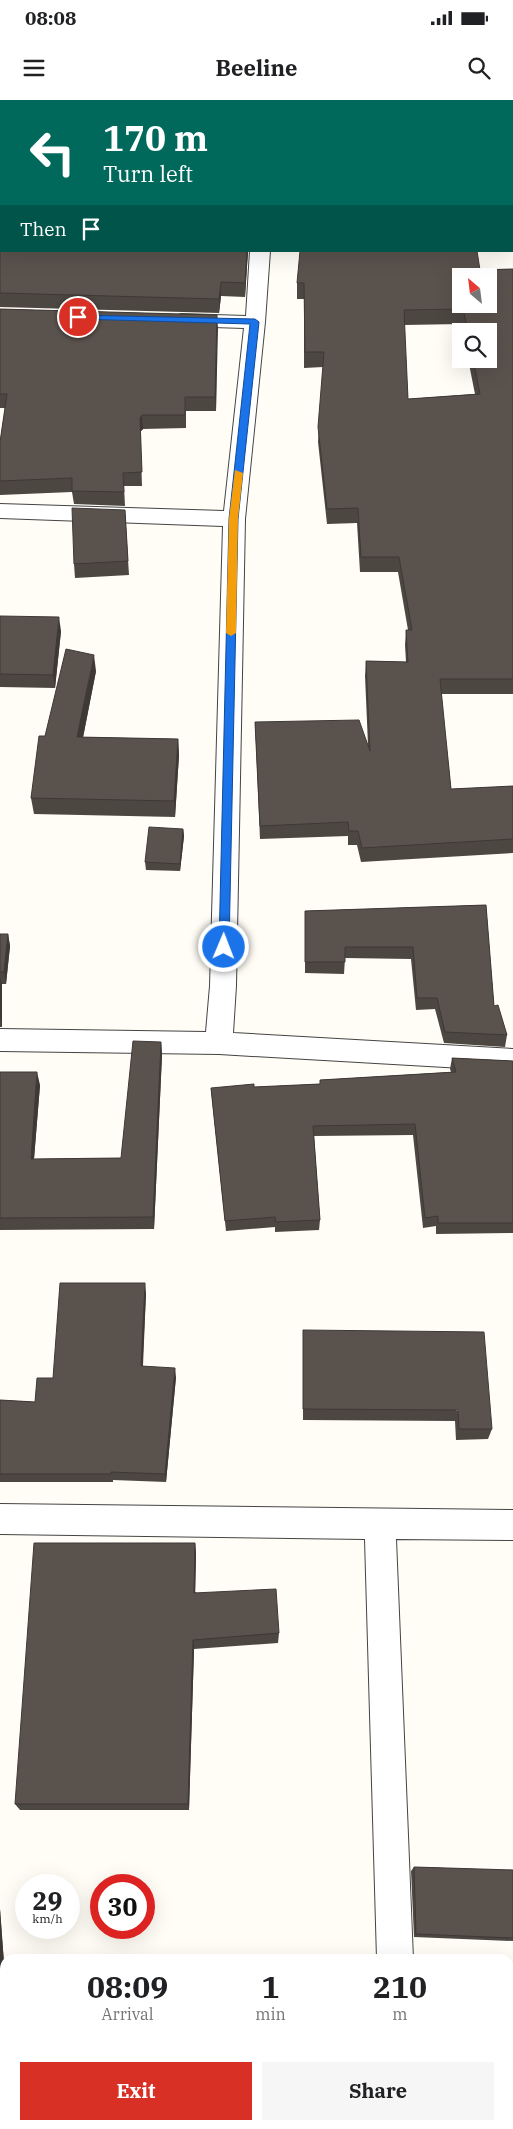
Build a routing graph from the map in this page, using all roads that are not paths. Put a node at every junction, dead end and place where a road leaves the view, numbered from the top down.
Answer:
1 (260, 252) edge
2 (166, 320) edge
3 (255, 322) junction
4 (0, 511) edge
5 (234, 519) junction
6 (0, 1040) edge
7 (219, 1043) junction
8 (513, 1060) edge
9 (0, 1519) edge
10 (380, 1523) junction
11 (513, 1525) edge
12 (394, 1954) edge

1 - 3 street
2 - 3 street
3 - 5 street
4 - 5 street
5 - 7 street
6 - 7 street
7 - 8 street
9 - 10 street
10 - 11 street
10 - 12 street

